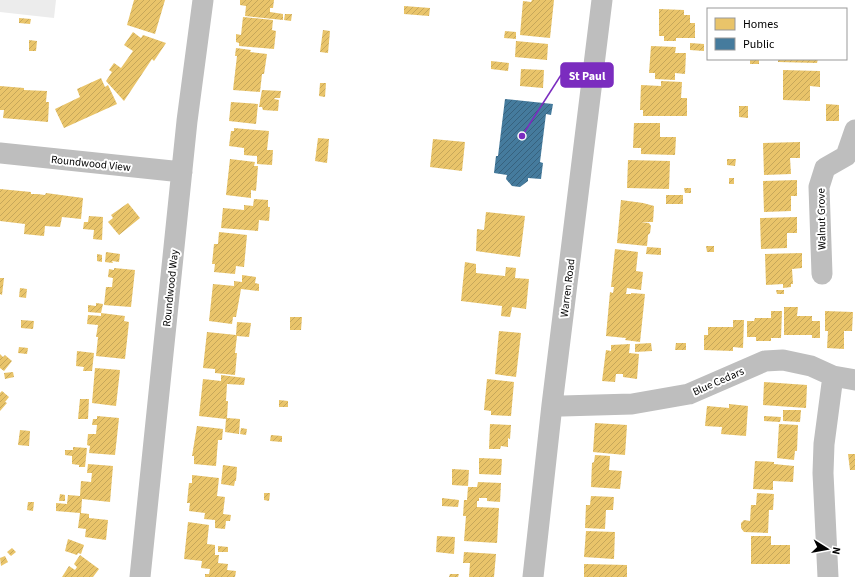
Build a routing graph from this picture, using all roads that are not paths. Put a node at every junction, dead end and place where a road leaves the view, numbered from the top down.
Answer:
1 (202, 0) edge
2 (602, 0) edge
3 (855, 130) edge
4 (0, 153) edge
5 (850, 161) edge
6 (182, 172) junction
7 (822, 274) dead end
8 (833, 376) junction
9 (855, 380) edge
10 (552, 405) junction
11 (140, 577) edge
12 (533, 577) edge
13 (828, 577) edge

1 - 6 street, Roundwood Way
2 - 10 street, Warren Road
3 - 5 street, Walnut Grove
4 - 6 street, Roundwood View
5 - 7 street, Walnut Grove
6 - 11 street, Roundwood Way
8 - 9 street, Blue Cedars
8 - 10 street, Blue Cedars
8 - 13 street
10 - 12 street, Warren Road

